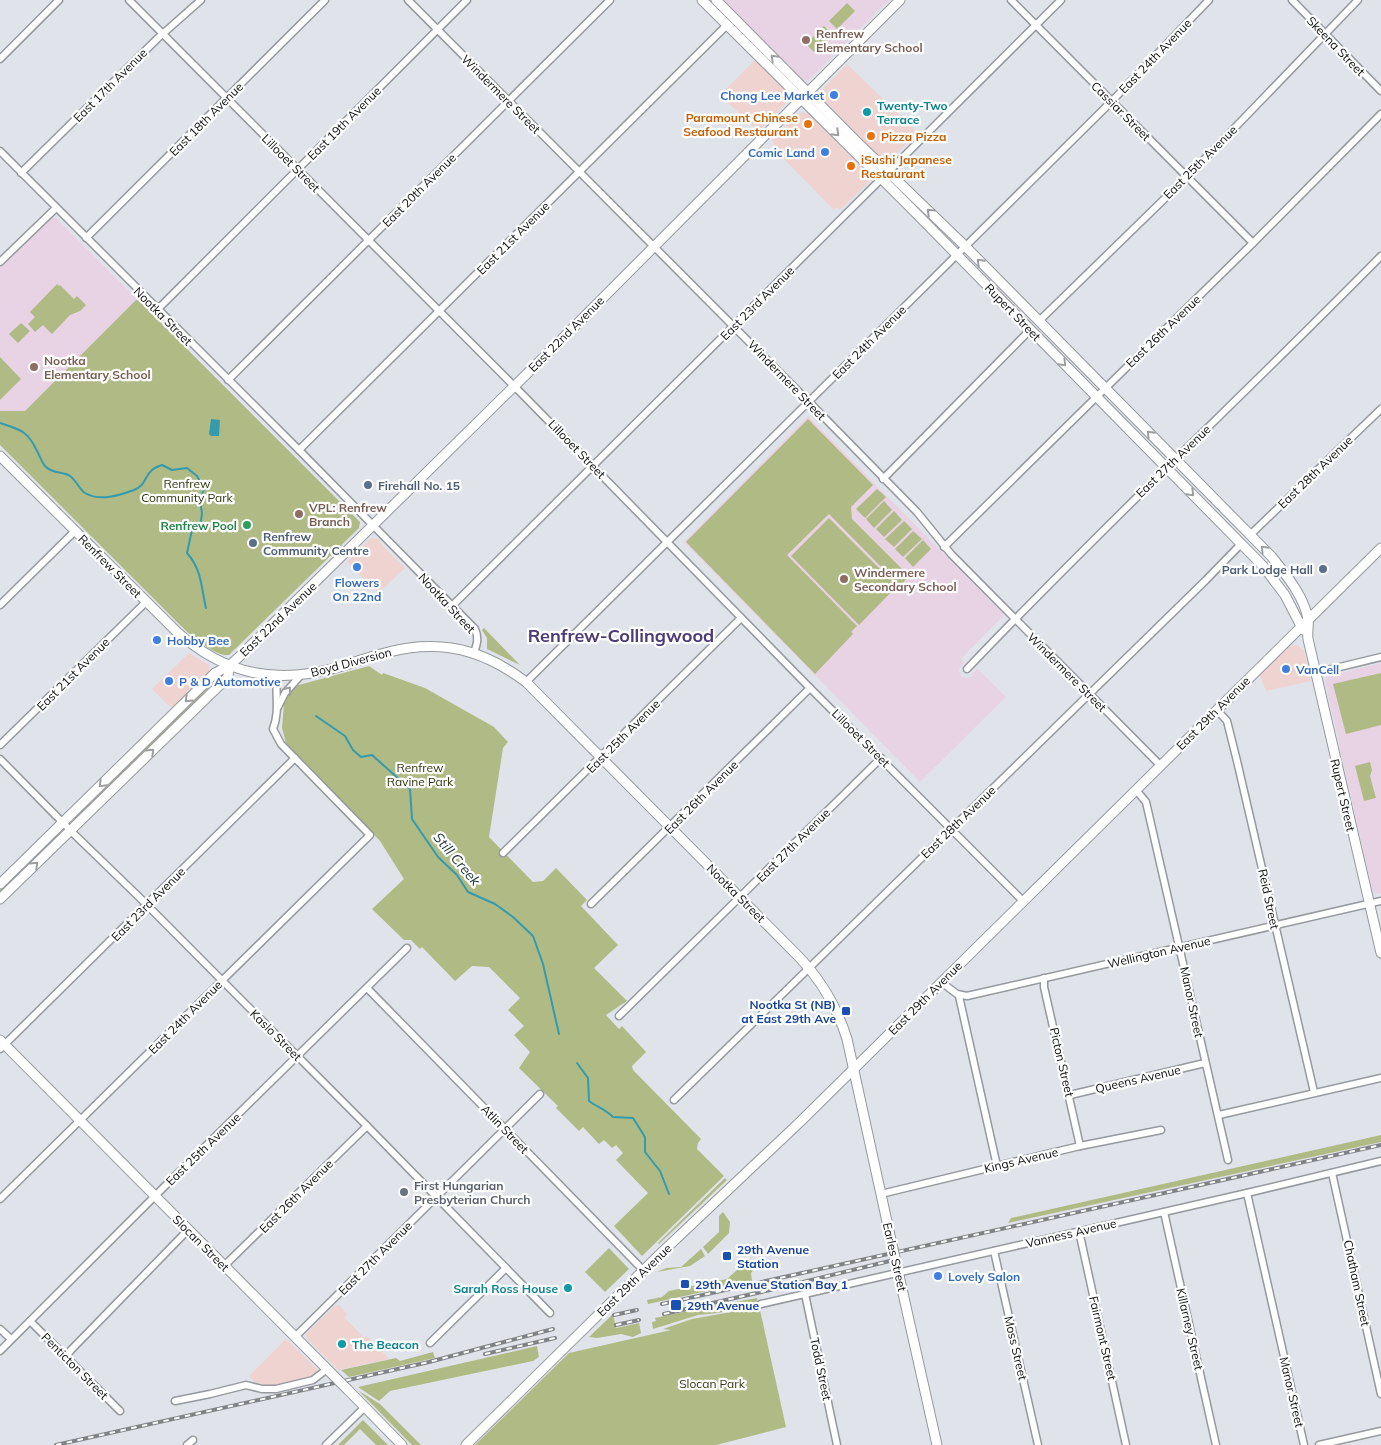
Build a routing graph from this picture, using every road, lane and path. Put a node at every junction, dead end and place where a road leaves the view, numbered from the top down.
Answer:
1 (59, 0) edge
2 (129, 0) edge
3 (200, 0) edge
4 (325, 0) edge
5 (408, 0) edge
6 (467, 0) edge
7 (610, 0) edge
8 (702, 0) edge
9 (716, 0) edge
10 (900, 0) edge
11 (1011, 0) edge
12 (1061, 0) edge
13 (1209, 0) edge
14 (1292, 0) edge
15 (1358, 0) edge
16 (727, 24) junction
17 (1036, 25) junction
18 (438, 30) junction
19 (163, 34) junction
20 (1324, 34) junction
21 (0, 59) edge
22 (1381, 91) edge
23 (805, 96) junction
24 (227, 98) junction
25 (508, 101) junction
26 (1112, 101) junction
27 (1381, 114) edge
28 (0, 151) edge
29 (298, 169) junction
30 (21, 173) junction
31 (579, 173) junction
32 (884, 175) junction
33 (1187, 177) junction
34 (56, 208) junction
35 (86, 238) junction
36 (369, 240) junction
37 (1253, 243) junction
38 (654, 246) junction
39 (964, 246) junction
40 (956, 254) junction
41 (1381, 256) edge
42 (0, 262) edge
43 (157, 310) junction
44 (440, 311) junction
45 (1039, 321) junction
46 (734, 327) junction
47 (1030, 330) junction
48 (228, 380) junction
49 (514, 386) junction
50 (1105, 387) junction
51 (1095, 397) junction
52 (809, 402) junction
53 (1381, 409) edge
54 (299, 450) junction
55 (1, 459) edge
56 (1175, 459) junction
57 (593, 466) junction
58 (1166, 468) junction
59 (883, 479) junction
60 (373, 526) junction
61 (75, 531) junction
62 (1250, 535) junction
63 (667, 542) junction
64 (1241, 544) junction
65 (944, 547) junction
66 (1381, 548) edge
67 (146, 602) junction
68 (0, 605) edge
69 (452, 606) junction
70 (741, 618) junction
71 (1014, 619) junction
72 (1304, 623) junction
73 (474, 653) junction
74 (1381, 657) edge
75 (230, 666) junction
76 (967, 669) dead end
77 (1315, 673) junction
78 (301, 675) junction
79 (277, 676) junction
80 (526, 682) junction
81 (810, 688) junction
82 (1089, 694) junction
83 (278, 706) junction
84 (1217, 710) junction
85 (0, 745) edge
86 (601, 757) junction
87 (295, 758) junction
88 (881, 758) junction
89 (0, 759) edge
90 (1160, 766) junction
91 (1136, 790) junction
92 (62, 823) junction
93 (670, 827) junction
94 (951, 828) junction
95 (70, 831) junction
96 (503, 853) dead end
97 (0, 884) edge
98 (740, 897) junction
99 (0, 899) edge
100 (1023, 900) junction
101 (1381, 901) edge
102 (591, 904) dead end
103 (1368, 904) junction
104 (147, 905) junction
105 (1274, 925) junction
106 (1180, 947) junction
107 (407, 948) dead end
108 (1381, 953) edge
109 (809, 968) junction
110 (1044, 978) junction
111 (222, 981) junction
112 (942, 982) junction
113 (367, 988) junction
114 (959, 996) junction
115 (620, 1016) dead end
116 (2, 1044) edge
117 (298, 1056) junction
118 (1205, 1063) junction
119 (853, 1069) junction
120 (1381, 1078) edge
121 (1314, 1092) junction
122 (540, 1094) dead end
123 (1070, 1095) junction
124 (674, 1100) dead end
125 (1218, 1115) junction
126 (80, 1120) junction
127 (368, 1126) junction
128 (505, 1128) junction
129 (1161, 1130) dead end
130 (1080, 1146) junction
131 (1228, 1160) dead end
132 (1381, 1161) edge
133 (996, 1166) junction
134 (1332, 1173) junction
135 (1247, 1193) junction
136 (881, 1194) junction
137 (154, 1196) junction
138 (436, 1197) junction
139 (0, 1199) edge
140 (1164, 1212) junction
141 (188, 1230) junction
142 (1079, 1231) junction
143 (994, 1250) junction
144 (224, 1266) junction
145 (506, 1268) junction
146 (643, 1270) junction
147 (898, 1272) junction
148 (805, 1294) junction
149 (761, 1304) dead end
150 (550, 1313) dead end
151 (30, 1321) junction
152 (0, 1328) edge
153 (295, 1337) junction
154 (11, 1339) junction
155 (430, 1342) dead end
156 (0, 1350) edge
157 (66, 1357) junction
158 (327, 1369) junction
159 (1381, 1394) edge
160 (175, 1400) dead end
161 (364, 1407) junction
162 (120, 1412) dead end
163 (1381, 1431) edge
164 (193, 1440) dead end
165 (187, 1445) edge
166 (326, 1445) edge
167 (402, 1445) edge
168 (466, 1445) edge
169 (838, 1445) edge
170 (937, 1445) edge
171 (1038, 1445) edge
172 (1126, 1445) edge
173 (1216, 1445) edge
174 (1304, 1445) edge
175 (1319, 1445) edge

1 - 21 street
2 - 19 street, Lillooet Street
3 - 19 street, East 17th Avenue
4 - 24 street, East 18th Avenue
5 - 18 street, Windermere Street
6 - 18 street, East 19th Avenue
7 - 25 street, East 20th Avenue
8 - 16 street, Rupert Street
23 -> 9 street, Rupert Street
10 - 23 street, East 22nd Avenue
11 - 17 street, Cassiar Street
12 - 17 street, East 23rd Avenue
13 - 26 street, East 24th Avenue
14 - 20 street, Skeena Street
15 - 20 street, East 25th Avenue
16 - 23 street, Rupert Street
16 - 31 street, East 21st Avenue
17 - 26 street, Cassiar Street
17 - 32 street, East 23rd Avenue
18 - 25 street, Windermere Street
18 - 29 street, East 19th Avenue
19 - 24 street, Lillooet Street
19 - 30 street, East 17th Avenue
20 - 22 street, Skeena Street
20 - 33 street, East 25th Avenue
23 - 32 street, Rupert Street
23 - 38 street, East 22nd Avenue
24 - 29 street, Lillooet Street
24 - 35 street, East 18th Avenue
25 - 31 street, Windermere Street
25 - 36 street, East 20th Avenue
26 - 33 street, Cassiar Street
26 - 39 street, East 24th Avenue
27 - 37 street, East 26th Avenue
28 - 30 street, Nootka Street
29 - 36 street, Lillooet Street
29 - 43 street, East 19th Avenue
30 - 34 street, Nootka Street
31 - 38 street, Windermere Street
31 - 44 street, East 21st Avenue
39 -> 32 street, Rupert Street
32 - 40 street, Rupert Street
32 - 46 street, East 23rd Avenue
33 - 37 street, Cassiar Street
33 - 45 street, East 25th Avenue
34 - 35 street, Nootka Street
34 - 42 street
35 - 43 street, Nootka Street
36 - 44 street, Lillooet Street
36 - 48 street, East 20th Avenue
37 - 50 street, East 26th Avenue
38 - 46 street, Windermere Street
38 - 49 street, East 22nd Avenue
39 - 40 street, East 24th Avenue
45 -> 39 street, Rupert Street
40 - 47 street, Rupert Street
40 - 52 street, East 24th Avenue
41 - 56 street, East 27th Avenue
43 - 48 street, Nootka Street
44 - 49 street, Lillooet Street
44 - 54 street, East 21st Avenue
45 - 50 street, Rupert Street
46 - 52 street, Windermere Street
46 - 57 street, East 23rd Avenue
47 -> 51 street, Rupert Street
47 - 59 street
48 - 54 street, Nootka Street
49 - 57 street, Lillooet Street
49 - 60 street, East 22nd Avenue
50 - 51 street, East 26th Avenue
56 -> 50 street, Rupert Street
51 - 58 street, Rupert Street
51 - 65 street, East 26th Avenue
52 - 59 street, Windermere Street
52 - 63 street, East 24th Avenue
53 - 62 street, East 28th Avenue
54 - 60 street, Nootka Street
55 - 61 street, Renfrew Street
56 - 58 street, East 27th Avenue
56 - 62 street, Rupert Street
57 - 63 street, Lillooet Street
57 - 69 street, East 23rd Avenue
58 -> 64 street, Rupert Street
58 - 71 street, East 27th Avenue
59 - 65 street, Windermere Street
60 - 69 street, Nootka Street
60 - 75 street, East 22nd Avenue
61 - 67 street, Renfrew Street
61 - 68 street
72 -> 62 street, Rupert Street
63 - 70 street, Lillooet Street
63 - 80 street, East 24th Avenue
64 - 72 street, Rupert Street
64 - 82 street, East 28th Avenue
65 - 71 street, Windermere Street
66 - 72 street, East 29th Avenue
67 - 75 street, Renfrew Street
67 - 85 street, East 21st Avenue
69 - 73 street, Nootka Street
70 - 81 street, Lillooet Street
70 - 86 street, East 25th Avenue
71 - 76 street, East 27th Avenue
71 - 82 street, Windermere Street
72 - 77 street, Rupert Street
72 - 84 street, East 29th Avenue
73 - 78 street, Boyd Diversion
73 - 80 street, Nootka Street
74 - 77 street
75 - 79 street, Boyd Diversion
75 -> 92 street, East 22nd Avenue
95 -> 75 street, East 22nd Avenue
77 - 103 street, Rupert Street
78 - 79 street, Boyd Diversion
83 -> 78 street
79 - 83 street
80 - 86 street, Nootka Street
81 - 88 street, Lillooet Street
81 - 93 street, East 26th Avenue
82 - 90 street, Windermere Street
82 - 94 street, East 28th Avenue
83 - 87 street
84 - 90 street, East 29th Avenue
84 - 105 street, Reid Street
86 - 93 street, Nootka Street
86 - 96 street, East 25th Avenue
87 - 104 street, East 23rd Avenue
87 - 111 street, East 24th Avenue
88 - 94 street, Lillooet Street
88 - 98 street, East 27th Avenue
89 - 92 street, Kaslo Street
90 - 91 street, East 29th Avenue
91 - 100 street, East 29th Avenue
91 - 106 street, Manor Street
92 - 95 street, Kaslo Street
92 - 97 street, East 22nd Avenue
93 - 98 street, Nootka Street
93 - 102 street, East 26th Avenue
94 - 100 street, Lillooet Street
94 - 109 street, East 28th Avenue
99 -> 95 street, East 22nd Avenue
95 - 104 street, Kaslo Street
98 - 109 street, Nootka Street
98 - 115 street, East 27th Avenue
100 - 112 street, East 29th Avenue
101 - 103 street, Wellington Avenue
103 - 105 street, Wellington Avenue
103 - 108 street, Rupert Street
104 - 111 street, Kaslo Street
104 - 116 street, East 23rd Avenue
105 - 106 street, Wellington Avenue
105 - 121 street, Reid Street
106 - 110 street, Wellington Avenue
106 - 118 street, Manor Street
107 - 113 street, East 25th Avenue
109 - 119 street, Nootka Street
109 - 124 street, East 28th Avenue
110 - 114 street, Wellington Avenue
110 - 123 street, Picton Street
111 - 117 street, Kaslo Street
111 - 126 street, East 24th Avenue
112 - 114 street
112 - 119 street, East 29th Avenue
113 - 117 street, East 25th Avenue
113 - 128 street, Atlin Street
114 - 133 street
116 - 126 street, Slocan Street
117 - 127 street, Kaslo Street
117 - 137 street, East 25th Avenue
118 - 123 street, Queens Avenue
118 - 125 street, Manor Street
119 - 136 street, Earles Street
119 - 146 street, East 29th Avenue
120 - 121 street
121 - 125 street
122 - 128 street, East 27th Avenue
123 - 130 street, Picton Street
125 - 131 street, Manor Street
126 - 137 street, Slocan Street
126 - 139 street, East 24th Avenue
127 - 138 street, Kaslo Street
127 - 144 street, East 26th Avenue
128 - 138 street, East 27th Avenue
128 - 146 street, Atlin Street
129 - 130 street, Kings Avenue
130 - 133 street, Kings Avenue
132 - 134 street, Vanness Avenue
133 - 136 street, Kings Avenue
134 - 135 street, Vanness Avenue
134 - 159 street, Chatham Street
135 - 140 street, Vanness Avenue
135 - 174 street, Manor Street
136 - 147 street, Earles Street, bridge
137 - 141 street, Slocan Street
137 - 151 street, East 25th Avenue
138 - 145 street, Kaslo Street
138 - 153 street, East 27th Avenue
140 - 142 street, Vanness Avenue
140 - 173 street, Killarney Street
141 - 144 street, Slocan Street
141 - 157 street
142 - 143 street, Vanness Avenue
142 - 172 street, Fairmont Street
143 - 147 street, Vanness Avenue
143 - 171 street, Moss Street
144 - 153 street, Slocan Street
145 - 150 street, Kaslo Street
145 - 155 street
146 - 168 street, East 29th Avenue
147 - 148 street, Vanness Avenue
147 - 170 street, Earles Street
148 - 149 street, Vanness Avenue
148 - 169 street, Todd Street
151 - 154 street, East 25th Avenue
151 - 157 street, Penticton Street
152 - 154 street
153 - 158 street, Slocan Street
154 - 156 street, East 25th Avenue
157 - 162 street, Penticton Street
158 - 160 street
158 - 161 street, Slocan Street, bridge
161 - 166 street
161 - 167 street, Slocan Street
163 - 175 street
164 - 165 street

